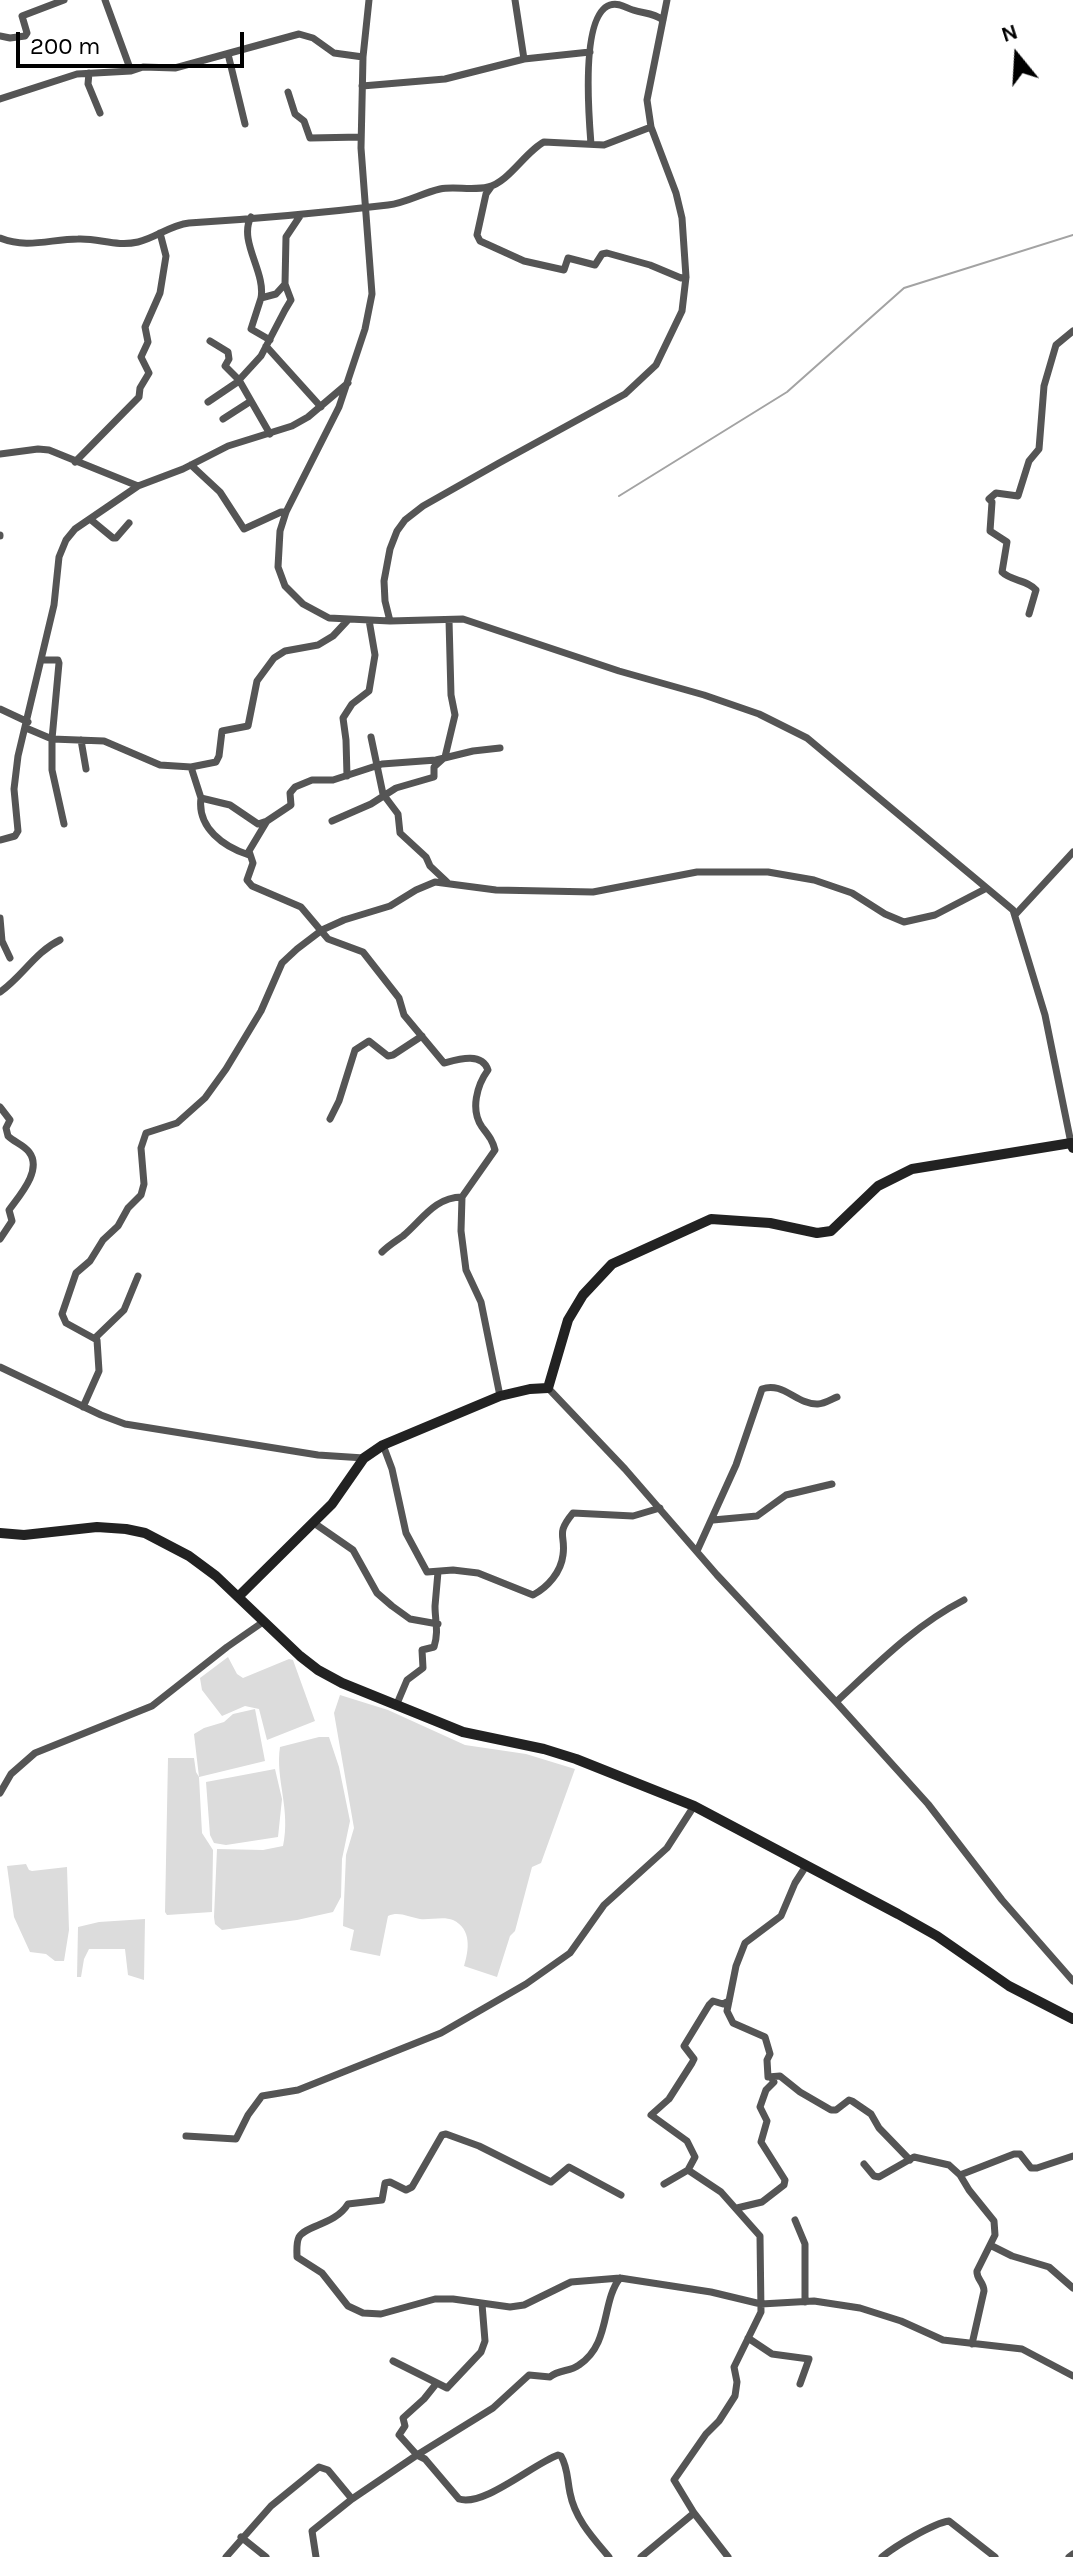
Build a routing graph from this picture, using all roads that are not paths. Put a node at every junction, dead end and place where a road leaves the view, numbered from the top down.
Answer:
1 (64, 0) edge
2 (105, 0) edge
3 (369, 0) edge
4 (515, 0) edge
5 (667, 0) edge
6 (663, 20) junction
7 (0, 36) edge
8 (590, 52) junction
9 (228, 54) junction
10 (363, 57) junction
11 (524, 59) junction
12 (131, 71) junction
13 (89, 73) junction
14 (362, 86) junction
15 (288, 92) dead end
16 (0, 99) edge
17 (100, 113) dead end
18 (245, 124) dead end
19 (651, 127) junction
20 (361, 137) junction
21 (591, 144) junction
22 (491, 187) junction
23 (364, 206) junction
24 (300, 216) junction
25 (251, 217) junction
26 (160, 233) junction
27 (0, 238) edge
28 (686, 277) junction
29 (285, 284) junction
30 (261, 298) junction
31 (1073, 331) edge
32 (210, 341) dead end
33 (268, 343) junction
34 (239, 380) junction
35 (349, 382) junction
36 (251, 401) junction
37 (208, 402) dead end
38 (321, 407) junction
39 (223, 419) dead end
40 (270, 434) junction
41 (0, 454) edge
42 (75, 462) junction
43 (191, 465) junction
44 (138, 486) junction
45 (286, 512) junction
46 (90, 519) junction
47 (129, 523) dead end
48 (1029, 614) dead end
49 (369, 620) junction
50 (449, 620) junction
51 (347, 621) junction
52 (390, 621) junction
53 (42, 660) junction
54 (0, 709) edge
55 (27, 725) junction
56 (371, 737) dead end
57 (52, 739) junction
58 (81, 740) junction
59 (500, 748) dead end
60 (445, 757) junction
61 (378, 765) junction
62 (191, 767) junction
63 (86, 769) dead end
64 (347, 776) junction
65 (383, 794) junction
66 (201, 798) junction
67 (267, 821) junction
68 (332, 821) dead end
69 (64, 824) dead end
70 (0, 840) edge
71 (1073, 852) edge
72 (249, 855) junction
73 (449, 884) junction
74 (985, 889) junction
75 (1015, 915) junction
76 (0, 918) edge
77 (322, 930) junction
78 (60, 940) dead end
79 (10, 958) dead end
80 (0, 992) edge
81 (422, 1036) junction
82 (0, 1107) edge
83 (330, 1119) dead end
84 (1072, 1145) edge
85 (462, 1197) junction
86 (0, 1239) edge
87 (382, 1252) dead end
88 (138, 1276) dead end
89 (95, 1338) junction
90 (0, 1367) edge
91 (548, 1388) junction
92 (500, 1396) junction
93 (837, 1397) dead end
94 (83, 1407) junction
95 (383, 1445) junction
96 (364, 1458) junction
97 (832, 1484) dead end
98 (660, 1508) junction
99 (713, 1520) junction
100 (314, 1523) junction
101 (0, 1533) edge
102 (697, 1551) junction
103 (438, 1572) junction
104 (239, 1596) junction
105 (964, 1600) dead end
106 (263, 1622) junction
107 (438, 1624) junction
108 (836, 1702) junction
109 (396, 1706) junction
110 (0, 1793) edge
111 (694, 1806) junction
112 (806, 1866) junction
113 (1073, 1981) edge
114 (729, 2001) junction
115 (1073, 2019) edge
116 (771, 2077) junction
117 (186, 2136) dead end
118 (1073, 2156) edge
119 (910, 2160) junction
120 (864, 2164) dead end
121 (688, 2170) junction
122 (960, 2175) junction
123 (664, 2184) dead end
124 (621, 2195) dead end
125 (737, 2208) junction
126 (795, 2220) dead end
127 (990, 2245) junction
128 (620, 2278) junction
129 (1073, 2288) edge
130 (805, 2302) junction
131 (482, 2304) junction
132 (761, 2304) junction
133 (748, 2338) junction
134 (972, 2344) junction
135 (393, 2361) dead end
136 (1073, 2376) edge
137 (436, 2384) junction
138 (800, 2384) dead end
139 (417, 2455) junction
140 (352, 2499) junction
141 (694, 2513) junction
142 (241, 2537) junction
143 (226, 2557) edge
144 (266, 2557) edge
145 (316, 2557) edge
146 (609, 2557) edge
147 (641, 2557) edge
148 (728, 2557) edge
149 (882, 2557) edge
150 (995, 2557) edge

1 - 7 street
2 - 12 street
3 - 10 street
4 - 11 street
5 - 6 street
6 - 8 street
6 - 19 street
8 - 11 street
8 - 21 street
9 - 10 street
9 - 12 street
9 - 18 street
10 - 14 street
11 - 14 street
12 - 13 street
13 - 16 street
13 - 17 street
14 - 20 street
15 - 20 street
19 - 21 street
19 - 28 street
20 - 23 street
21 - 22 street
22 - 23 street
22 - 28 street
23 - 24 street
23 - 35 street
24 - 25 street
24 - 29 street
25 - 26 street
25 - 30 street
26 - 27 street
26 - 42 street
28 - 52 street
29 - 30 street
29 - 33 street
30 - 33 street
31 - 48 street
32 - 34 street
33 - 34 street
33 - 38 street
34 - 36 street
34 - 37 street
35 - 38 street
35 - 45 street
36 - 39 street
36 - 40 street
38 - 40 street
40 - 43 street
41 - 42 street
42 - 44 street
43 - 44 street
43 - 45 street
44 - 46 street
45 - 51 street
46 - 47 street
46 - 53 street
49 - 51 street
49 - 52 street
49 - 64 street
50 - 52 street
50 - 60 street
50 - 74 street
51 - 62 street
53 - 55 street
53 - 57 street
54 - 55 street
55 - 57 street
55 - 70 street
56 - 61 street
57 - 58 street
57 - 69 street
58 - 62 street
58 - 63 street
59 - 60 street
60 - 61 street
60 - 65 street
61 - 64 street
61 - 65 street
62 - 66 street
64 - 67 street
65 - 68 street
65 - 73 street
66 - 67 street
66 - 72 street
67 - 72 street
71 - 75 street
72 - 77 street
73 - 74 street
73 - 77 street
74 - 75 street
75 - 84 street
76 - 79 street
77 - 81 street
77 - 89 street
78 - 80 street
81 - 83 street
81 - 85 street
82 - 86 street
84 - 91 street
85 - 87 street
85 - 92 street
88 - 89 street
89 - 94 street
90 - 94 street
91 - 92 street
91 - 98 street
92 - 95 street
93 - 99 street
94 - 96 street
95 - 96 street
95 - 103 street
96 - 100 street
97 - 99 street
98 - 102 street
98 - 103 street
99 - 102 street
100 - 104 street
100 - 107 street
101 - 104 street
102 - 108 street
103 - 107 street
104 - 106 street
105 - 108 street
106 - 109 street
106 - 110 street
107 - 109 street
108 - 113 street
109 - 111 street
111 - 112 street
111 - 117 street
112 - 114 street
112 - 115 street
114 - 116 street
114 - 121 street
116 - 119 street
116 - 125 street
118 - 122 street
119 - 120 street
119 - 122 street
121 - 123 street
121 - 125 street
122 - 127 street
124 - 131 street
125 - 132 street
126 - 130 street
127 - 129 street
127 - 134 street
128 - 131 street
128 - 132 street
128 - 139 street
130 - 132 street
130 - 134 street
131 - 137 street
132 - 133 street
133 - 138 street
133 - 141 street
134 - 136 street
135 - 137 street
137 - 139 street
139 - 140 street
139 - 146 street
140 - 142 street
140 - 145 street
141 - 147 street
141 - 148 street
142 - 143 street
142 - 144 street
149 - 150 street

